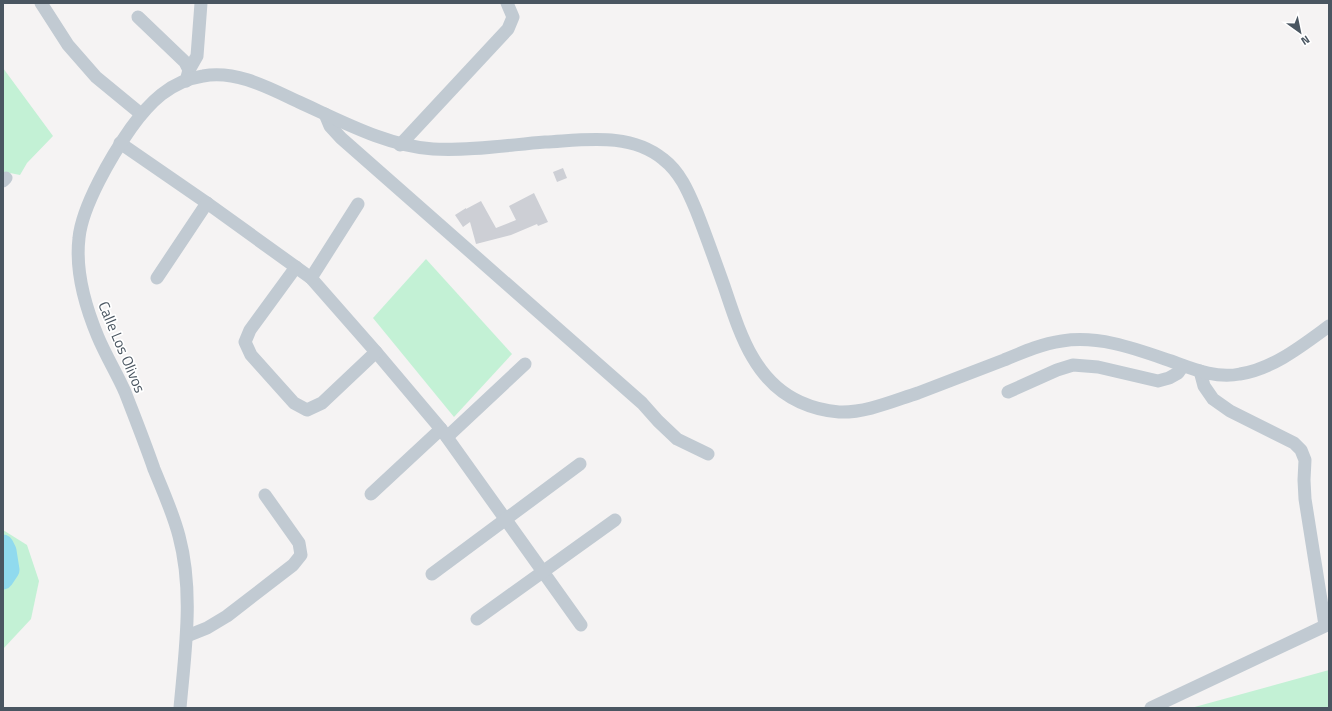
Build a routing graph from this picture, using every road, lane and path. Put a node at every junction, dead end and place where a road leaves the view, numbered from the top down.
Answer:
1 (41, 3) edge
2 (201, 3) edge
3 (507, 3) edge
4 (138, 17) dead end
5 (188, 75) junction
6 (141, 114) junction
7 (325, 114) junction
8 (120, 143) junction
9 (400, 145) junction
10 (207, 203) junction
11 (358, 204) dead end
12 (296, 267) junction
13 (157, 278) dead end
14 (311, 278) junction
15 (1329, 326) edge
16 (376, 352) junction
17 (524, 364) dead end
18 (1183, 366) junction
19 (1200, 371) junction
20 (1008, 392) dead end
21 (444, 433) junction
22 (708, 454) dead end
23 (580, 464) dead end
24 (371, 494) dead end
25 (265, 495) dead end
26 (505, 519) junction
27 (615, 520) dead end
28 (543, 572) junction
29 (432, 574) dead end
30 (477, 619) dead end
31 (581, 625) dead end
32 (1327, 625) edge
33 (187, 636) junction
34 (180, 708) edge
35 (1150, 708) edge

1 - 6 street
2 - 5 street
3 - 9 street
4 - 5 street
5 - 6 street, Calle Los Olivos
5 - 7 street, Calle Los Olivos
6 - 8 street, Calle Los Olivos
7 - 9 street, Calle Los Olivos
7 - 22 street
8 - 10 street
8 - 33 street, Calle Los Olivos
9 - 18 street, Calle Los Olivos
10 - 12 street
10 - 13 street
11 - 14 street
12 - 14 street
12 - 16 street
14 - 16 street
15 - 19 street, Calle Los Olivos
16 - 21 street
17 - 21 street
18 - 19 street, Calle Los Olivos
18 - 20 street
19 - 32 street
21 - 24 street
21 - 26 street
23 - 26 street
25 - 33 street
26 - 28 street
26 - 29 street
27 - 28 street
28 - 30 street
28 - 31 street
32 - 35 street
33 - 34 street, Calle Los Olivos

